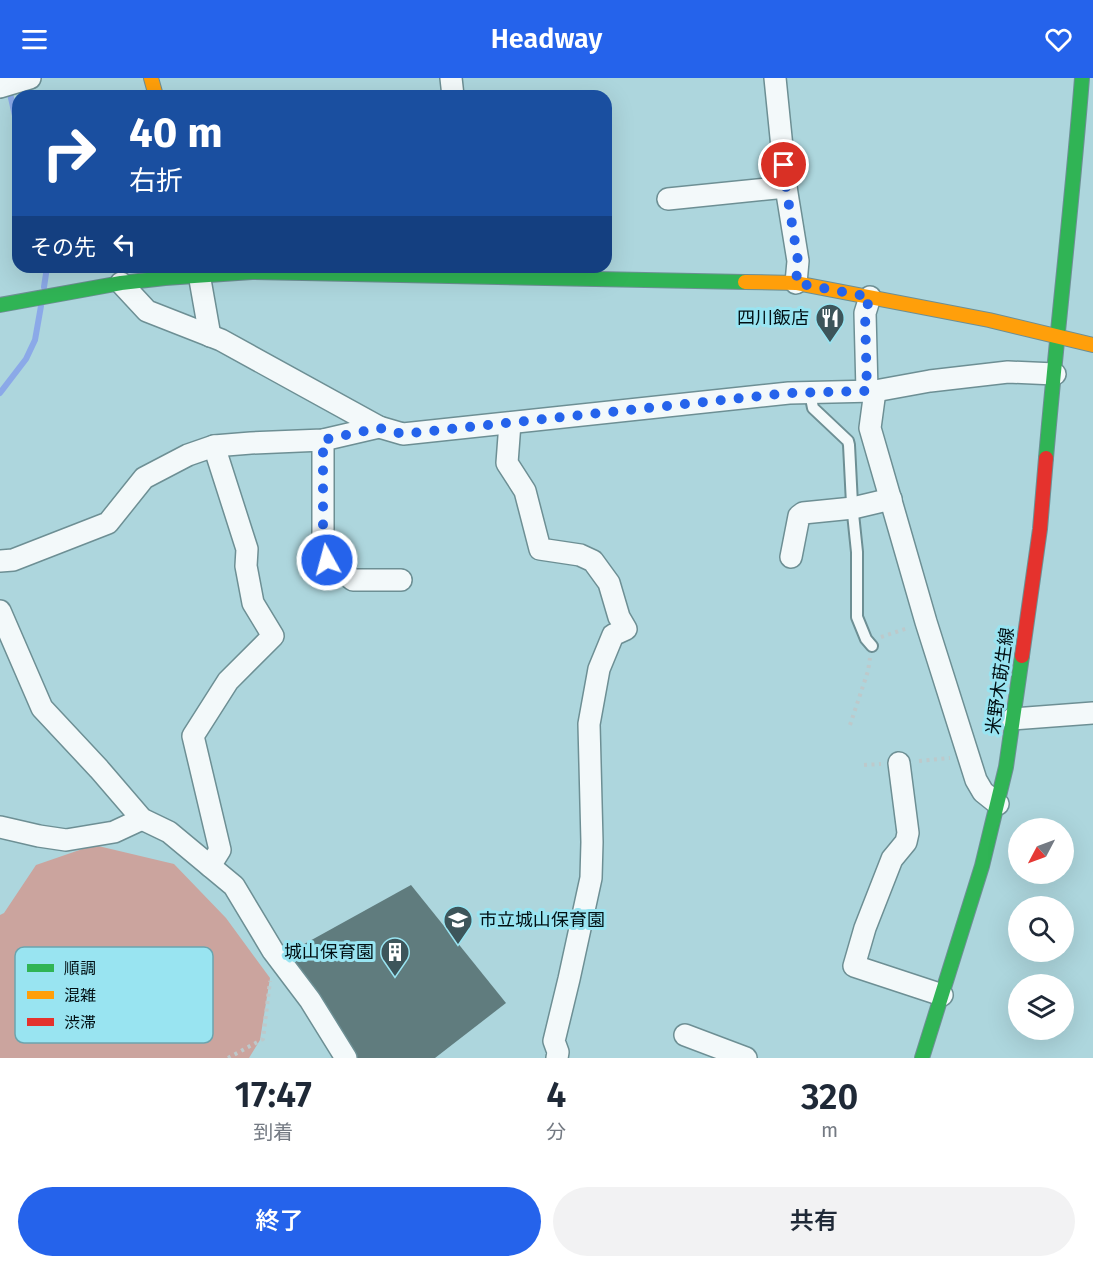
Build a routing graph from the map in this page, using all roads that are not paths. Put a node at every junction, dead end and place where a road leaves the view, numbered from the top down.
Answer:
1 (30, 78) edge
2 (776, 78) edge
3 (1082, 78) edge
4 (0, 87) edge
5 (786, 187) junction
6 (668, 199) dead end
7 (186, 273) edge
8 (198, 273) edge
9 (499, 273) edge
10 (796, 283) junction
11 (121, 284) junction
12 (870, 297) junction
13 (0, 305) edge
14 (210, 336) junction
15 (1057, 336) junction
16 (1093, 345) edge
17 (1055, 374) junction
18 (871, 391) junction
19 (812, 393) junction
20 (510, 423) junction
21 (379, 428) junction
22 (323, 440) junction
23 (214, 446) junction
24 (891, 499) junction
25 (853, 508) junction
26 (791, 557) dead end
27 (0, 561) edge
28 (401, 580) dead end
29 (0, 611) edge
30 (872, 646) road end
31 (1093, 713) edge
32 (1012, 719) junction
33 (899, 763) dead end
34 (998, 804) junction
35 (142, 819) junction
36 (5, 835) edge
37 (210, 866) junction
38 (942, 995) junction
39 (685, 1035) dead end
40 (561, 1056) edge
41 (346, 1058) edge
42 (746, 1058) edge
43 (922, 1058) edge

1 - 4 street
2 - 5 street
3 - 15 street, 米野木莇生線
5 - 6 street
5 - 10 street
7 - 11 street
8 - 14 street
9 - 10 street
10 - 12 street
11 - 13 street
11 - 14 street
12 - 15 street
12 - 18 street
14 - 21 street
15 - 16 street
15 - 17 street, 米野木莇生線
17 - 18 street
17 - 32 street, 米野木莇生線
18 - 19 street
18 - 24 street
19 - 20 street
19 - 25 lane
20 - 21 street
20 - 40 street
21 - 22 street
22 - 23 street
22 - 28 street
23 - 27 street
23 - 37 street
24 - 25 street
24 - 34 street
25 - 26 street
25 - 30 lane
29 - 35 street
31 - 32 street
32 - 34 street, 米野木莇生線
33 - 38 street
34 - 38 street, 米野木莇生線
35 - 36 street
35 - 37 street
37 - 41 street
38 - 43 street, 米野木莇生線
39 - 42 street

